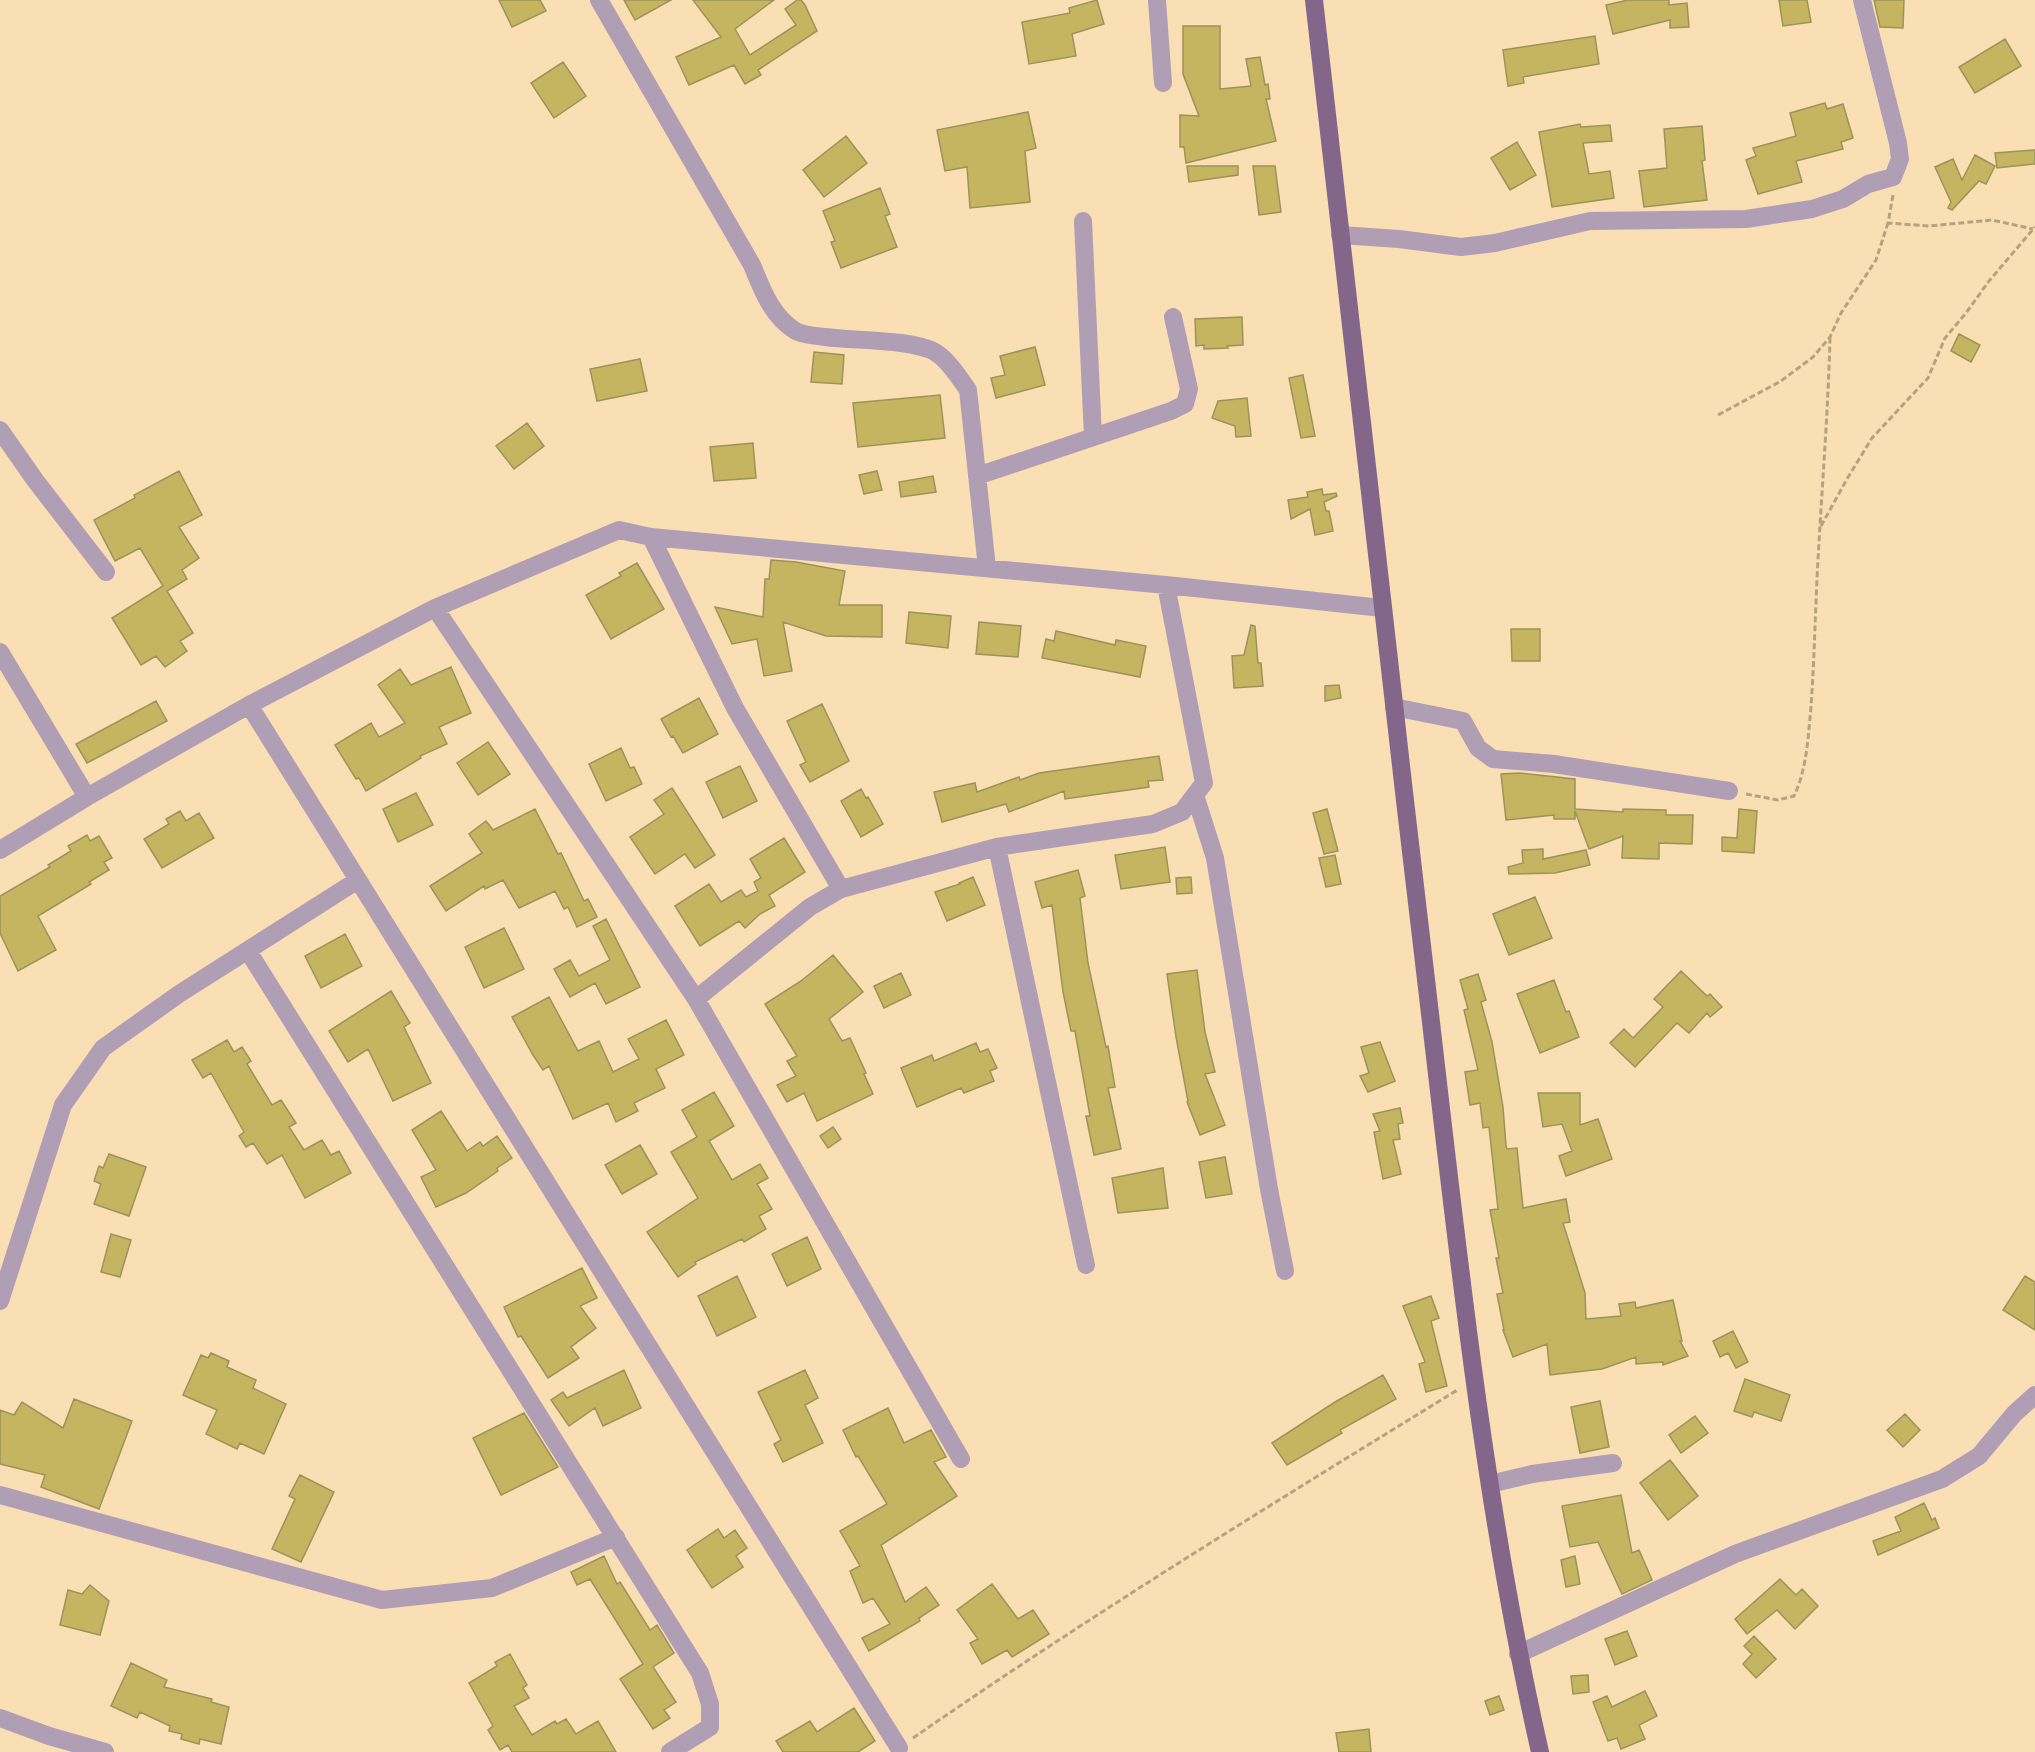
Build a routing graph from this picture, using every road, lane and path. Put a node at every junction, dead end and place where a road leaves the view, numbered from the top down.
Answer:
1 (599, 0) edge
2 (1157, 0) edge
3 (1314, 0) edge
4 (1862, 0) edge
5 (1163, 83) dead end
6 (1893, 177) junction
7 (1083, 221) dead end
8 (1888, 223) junction
9 (2034, 228) edge
10 (1340, 235) junction
11 (1173, 317) dead end
12 (1830, 337) junction
13 (1718, 415) dead end
14 (0, 430) edge
15 (1093, 437) junction
16 (977, 476) junction
17 (1820, 528) junction
18 (651, 537) junction
19 (987, 568) junction
20 (106, 572) dead end
21 (1166, 585) junction
22 (435, 608) junction
23 (1382, 608) junction
24 (0, 652) edge
25 (249, 705) junction
26 (1394, 706) junction
27 (1730, 791) joint
28 (1195, 795) junction
29 (87, 797) junction
30 (997, 847) junction
31 (0, 850) edge
32 (358, 880) junction
33 (841, 889) junction
34 (248, 951) junction
35 (696, 999) junction
36 (1086, 1265) dead end
37 (1285, 1271) dead end
38 (0, 1301) edge
39 (1473, 1381) junction
40 (2035, 1395) edge
41 (961, 1459) dead end
42 (1613, 1463) dead end
43 (1490, 1484) junction
44 (0, 1495) edge
45 (616, 1537) junction
46 (1518, 1654) junction
47 (0, 1718) edge
48 (899, 1748) joint
49 (105, 1752) edge
50 (670, 1752) edge
51 (1540, 1752) edge

1 - 16 street
2 - 5 street
3 - 10 main road
4 - 6 street
6 - 8 path
6 - 10 street
7 - 15 street
8 - 9 path
8 - 12 path
9 - 17 path
10 - 23 main road
11 - 15 street
12 - 13 path
12 - 17 path
14 - 20 street
15 - 16 street
16 - 19 street
17 - 27 path
18 - 19 street
18 - 22 street
18 - 33 street
19 - 21 street
21 - 23 street
21 - 28 street
22 - 25 street
22 - 35 street
23 - 26 main road
24 - 29 street
25 - 29 street
25 - 32 street
26 - 27 street
26 - 39 main road
28 - 30 street
28 - 37 street
29 - 31 street
30 - 33 street
30 - 36 street
32 - 34 street
32 - 48 street
33 - 35 street
34 - 38 street
34 - 45 street
35 - 41 street
39 - 43 main road
39 - 48 path
40 - 46 street
42 - 43 street
43 - 46 main road
44 - 45 street
45 - 50 street
46 - 51 main road
47 - 49 street

